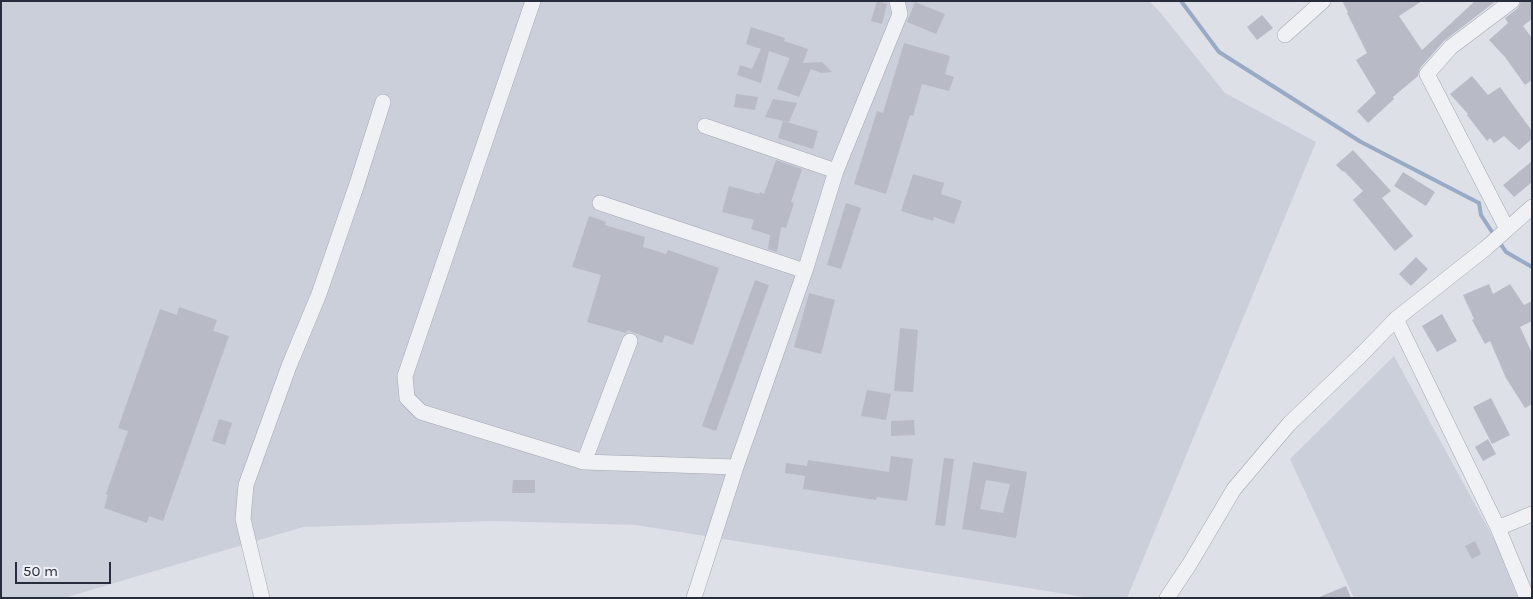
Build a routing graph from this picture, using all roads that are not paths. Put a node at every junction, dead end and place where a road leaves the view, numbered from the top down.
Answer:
1 (533, 1) edge
2 (897, 1) edge
3 (1323, 1) edge
4 (1512, 1) edge
5 (1285, 35) dead end
6 (383, 102) dead end
7 (705, 126) dead end
8 (836, 171) junction
9 (600, 202) dead end
10 (1532, 207) edge
11 (1508, 229) junction
12 (806, 271) junction
13 (1396, 319) junction
14 (630, 341) dead end
15 (584, 462) junction
16 (736, 467) junction
17 (1532, 514) edge
18 (1498, 528) junction
19 (262, 598) edge
20 (694, 598) edge
21 (1167, 598) edge
22 (1527, 598) edge

1 - 15 street
2 - 8 street
3 - 5 street
4 - 11 street
6 - 19 street
7 - 8 street
8 - 12 street
9 - 12 street
10 - 11 street
11 - 13 street
12 - 16 street
13 - 18 street
13 - 21 street
14 - 15 street
15 - 16 street
16 - 20 street
17 - 18 street
18 - 22 street

